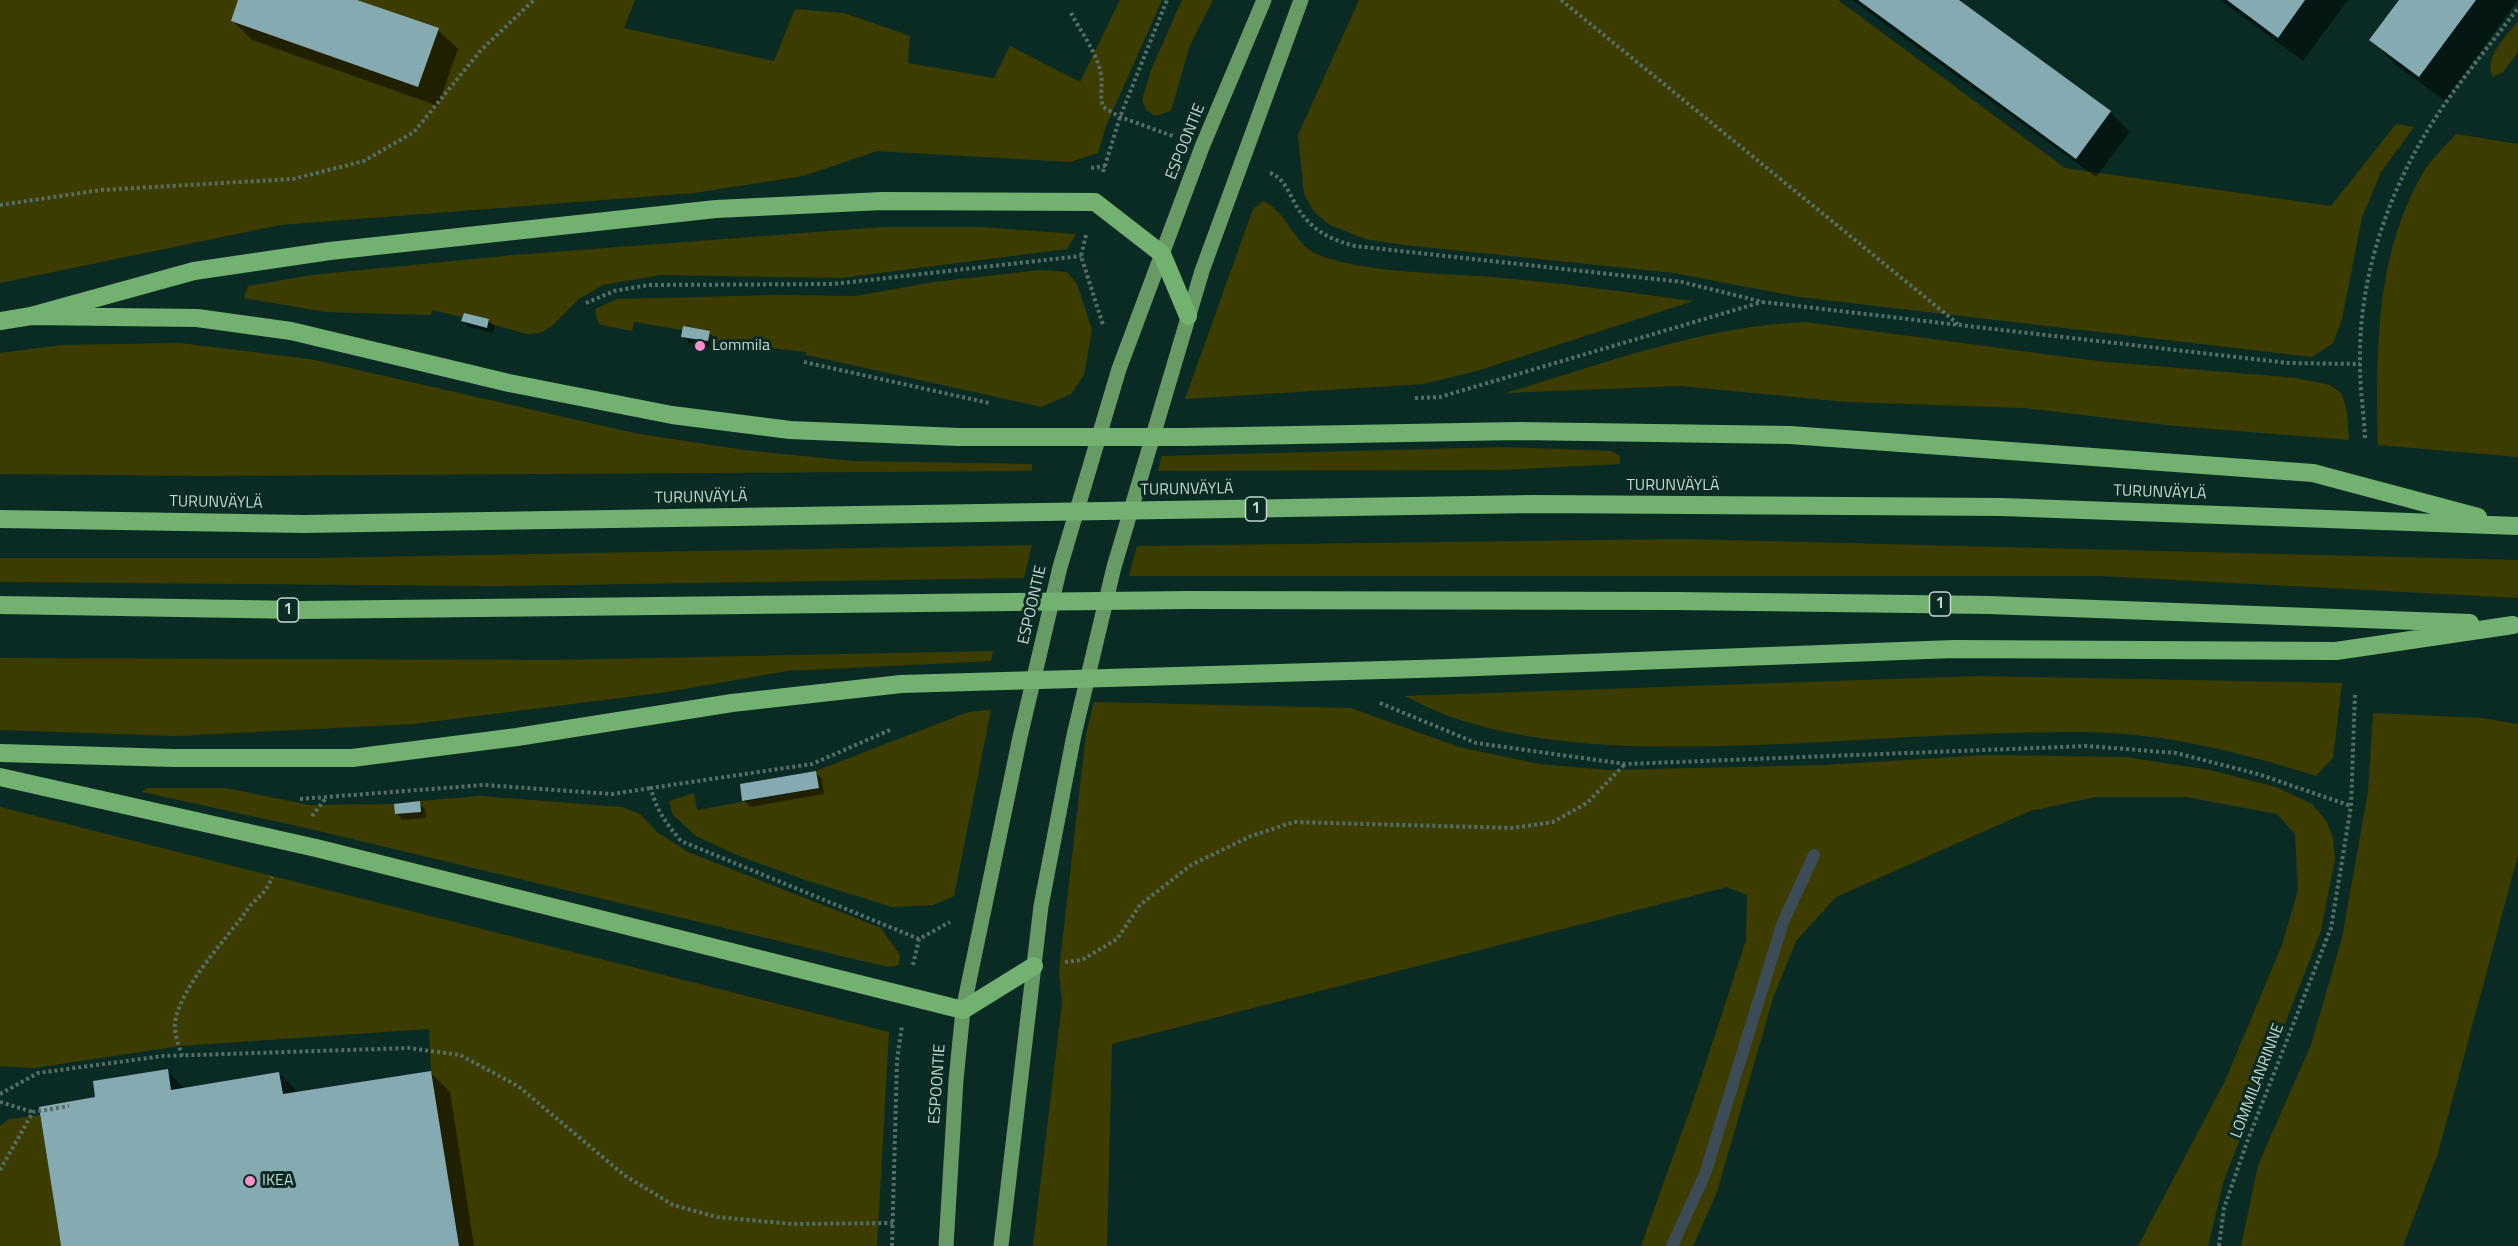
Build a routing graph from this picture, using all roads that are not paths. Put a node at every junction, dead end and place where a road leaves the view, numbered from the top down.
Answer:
1 (1264, 0) edge
2 (1301, 0) edge
3 (1162, 254) junction
4 (30, 316) junction
5 (1188, 316) junction
6 (0, 321) edge
7 (0, 519) edge
8 (2515, 526) edge
9 (0, 605) edge
10 (2516, 625) edge
11 (0, 753) edge
12 (0, 777) edge
13 (1034, 966) junction
14 (963, 1010) junction
15 (946, 1246) edge
16 (1001, 1246) edge

1 - 3 main road, ESPOONTIE
2 - 5 main road
3 - 4 highway
3 - 5 highway
3 - 14 main road, ESPOONTIE
4 - 6 highway
4 - 8 highway
5 - 13 main road
7 - 8 highway, TURUNVÄYLÄ / 1
9 - 10 highway, 1
10 - 11 highway
12 - 14 highway
13 - 14 highway
13 - 16 main road
14 - 15 main road, ESPOONTIE

